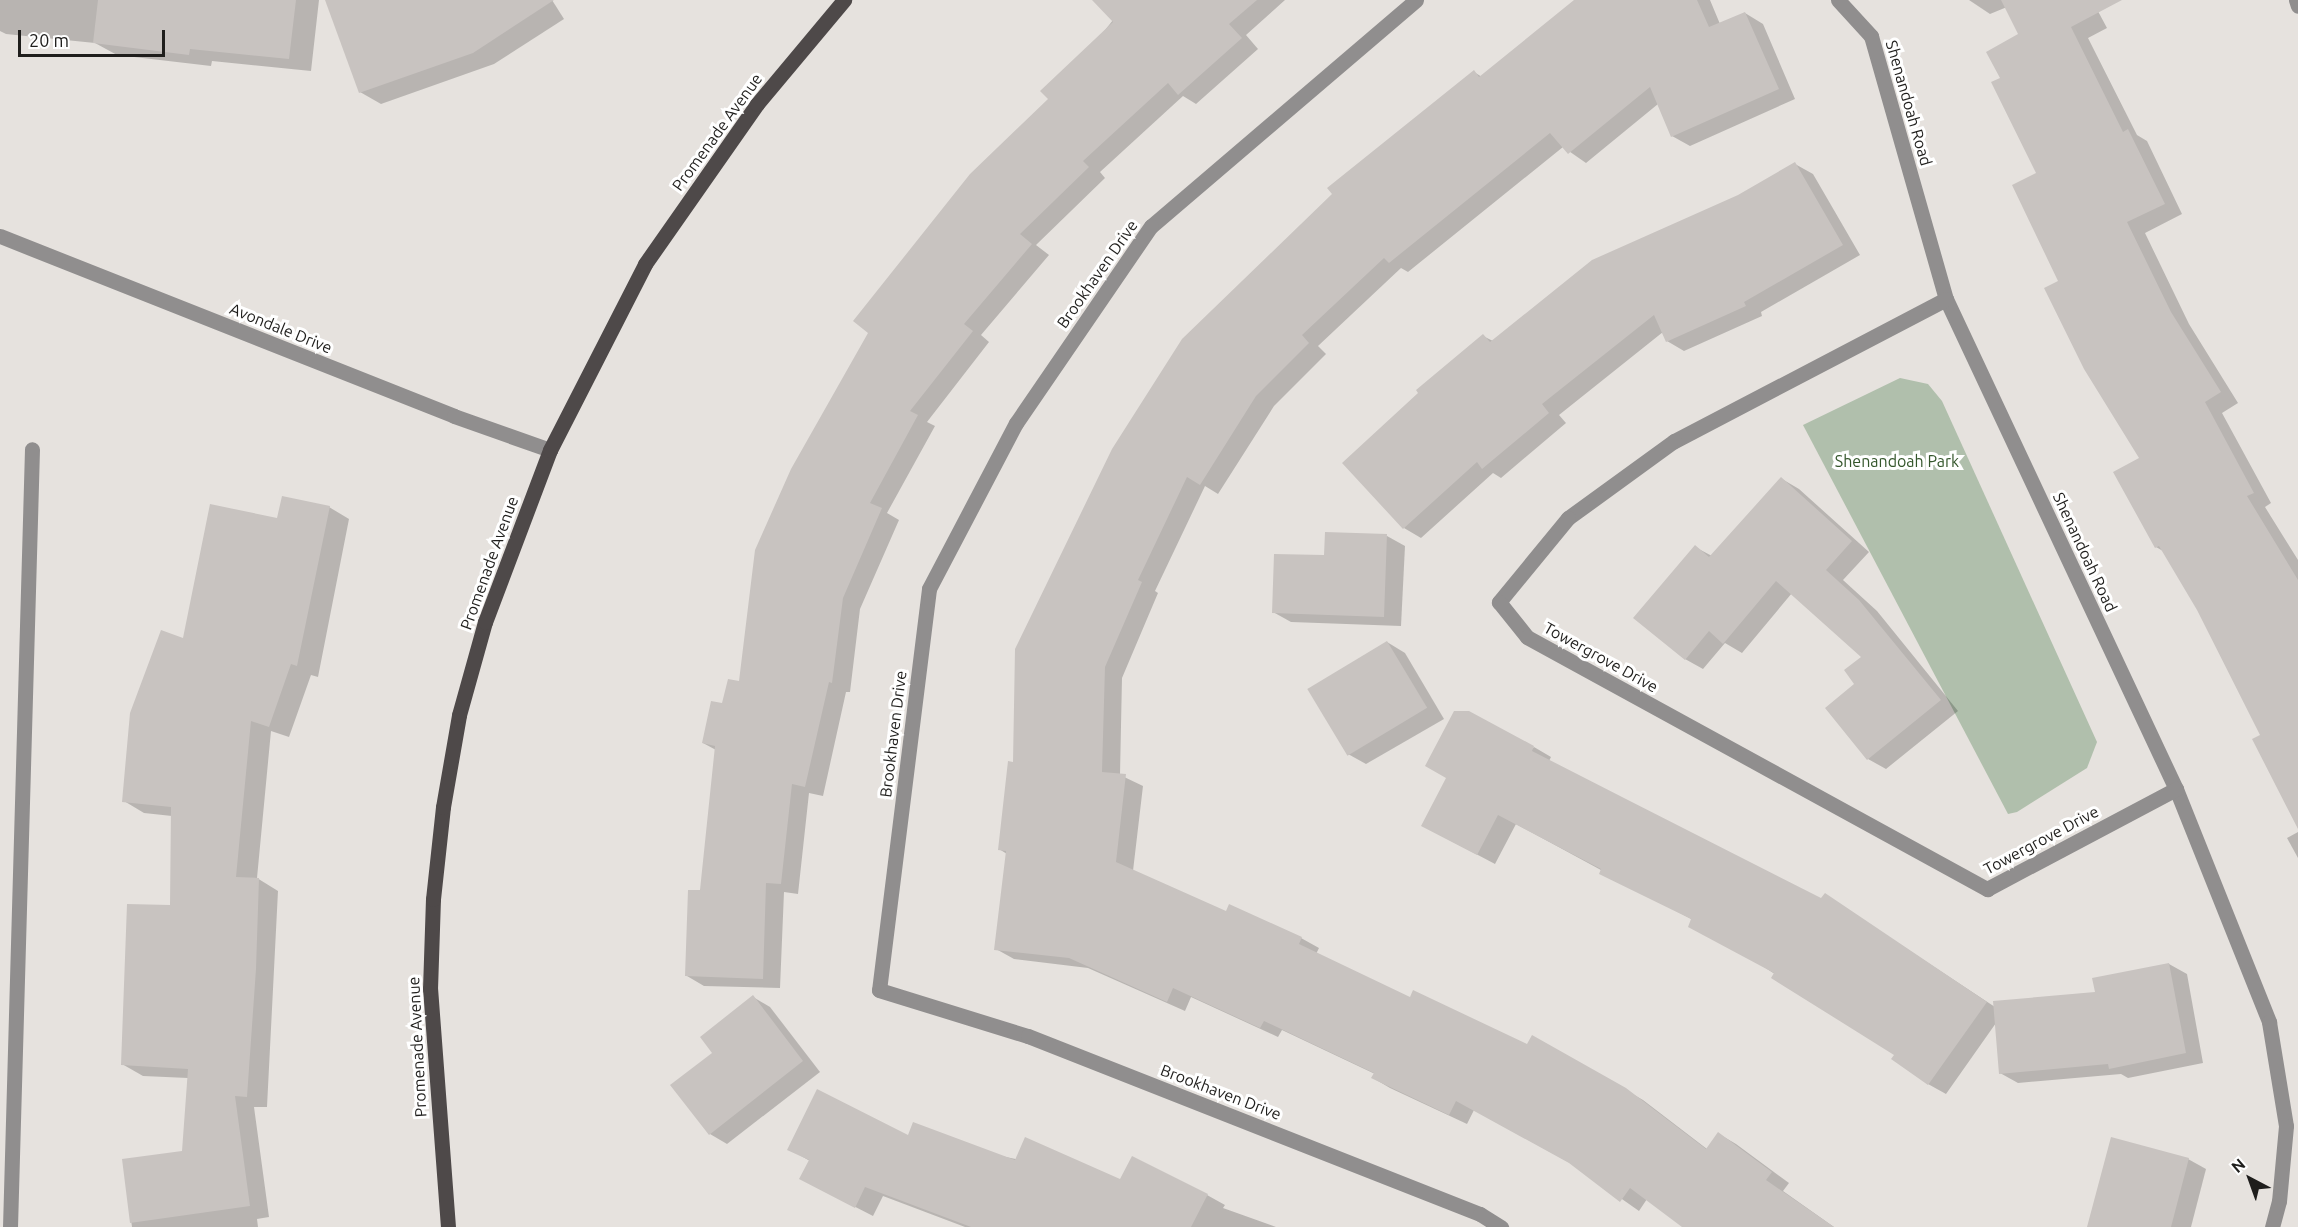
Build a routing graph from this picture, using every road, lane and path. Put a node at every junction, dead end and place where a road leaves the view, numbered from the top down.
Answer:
1 (844, 0) edge
2 (1416, 0) edge
3 (1838, 0) edge
4 (2296, 0) edge
5 (2298, 6) edge
6 (0, 236) edge
7 (1946, 299) junction
8 (32, 449) dead end
9 (550, 450) junction
10 (2176, 789) junction
11 (2292, 1128) edge
12 (10, 1227) edge
13 (448, 1227) edge
14 (1501, 1227) edge
15 (2272, 1227) edge

1 - 9 main road, Promenade Avenue
2 - 14 street, Brookhaven Drive
3 - 7 street, Shenandoah Road
4 - 5 street
6 - 9 street, Avondale Drive
7 - 10 street, Shenandoah Road
7 - 10 street, Towergrove Drive
8 - 12 street
9 - 13 main road, Promenade Avenue
10 - 11 street, Shenandoah Road
11 - 15 street, Shenandoah Road

